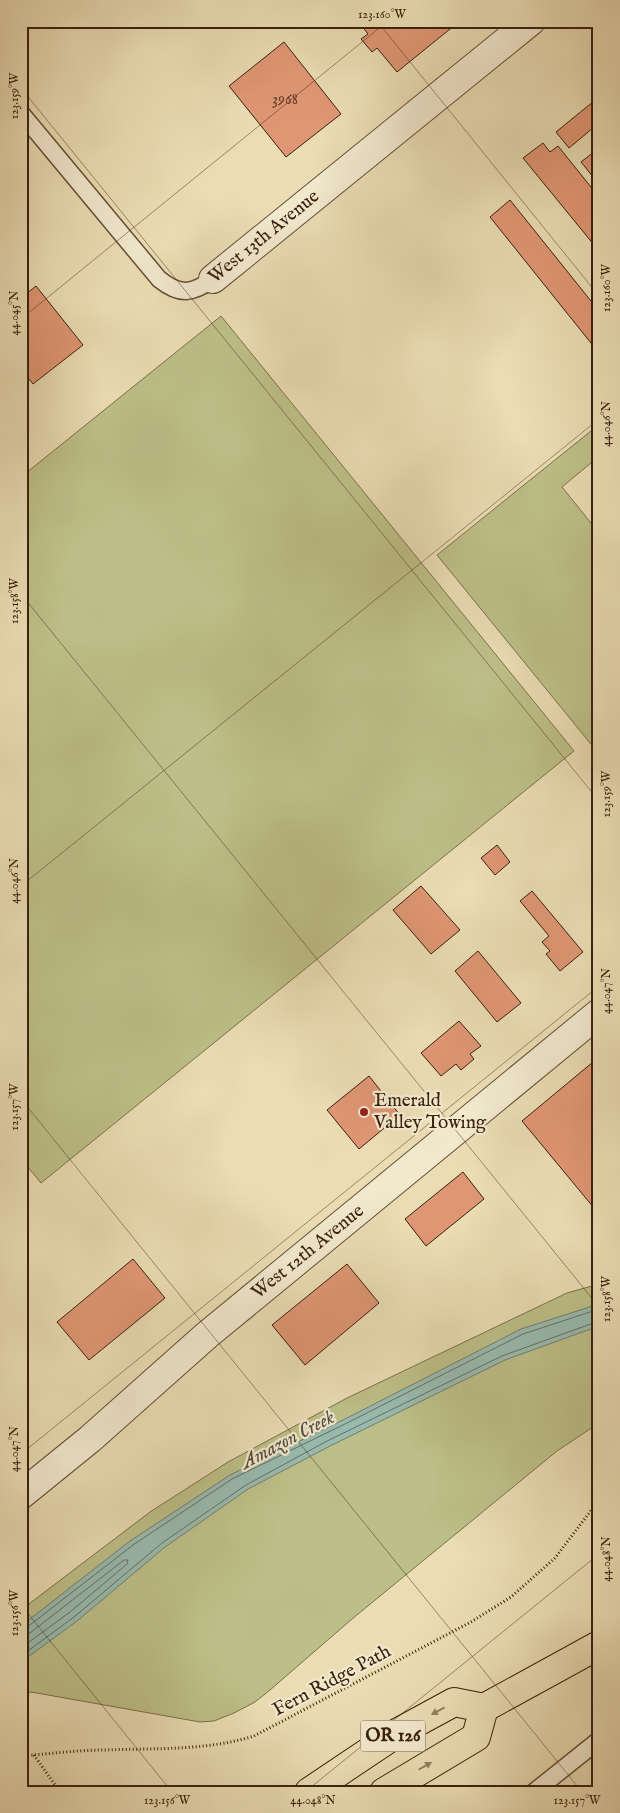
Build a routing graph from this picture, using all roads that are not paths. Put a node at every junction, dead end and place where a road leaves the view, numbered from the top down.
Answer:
1 (531, 21) edge
2 (21, 113) edge
3 (213, 279) joint
4 (599, 1013) edge
5 (21, 1495) edge
6 (596, 1652) edge
7 (484, 1708) junction
8 (599, 1740) edge
9 (309, 1792) edge
10 (384, 1792) edge
11 (534, 1792) edge

1 - 3 street, West 13th Avenue
2 - 3 lane, West 13th Avenue
4 - 5 street, West 12th Avenue
6 - 7 main road
7 -> 9 main road, OR 126
10 -> 7 main road, OR 126
8 - 11 lane

